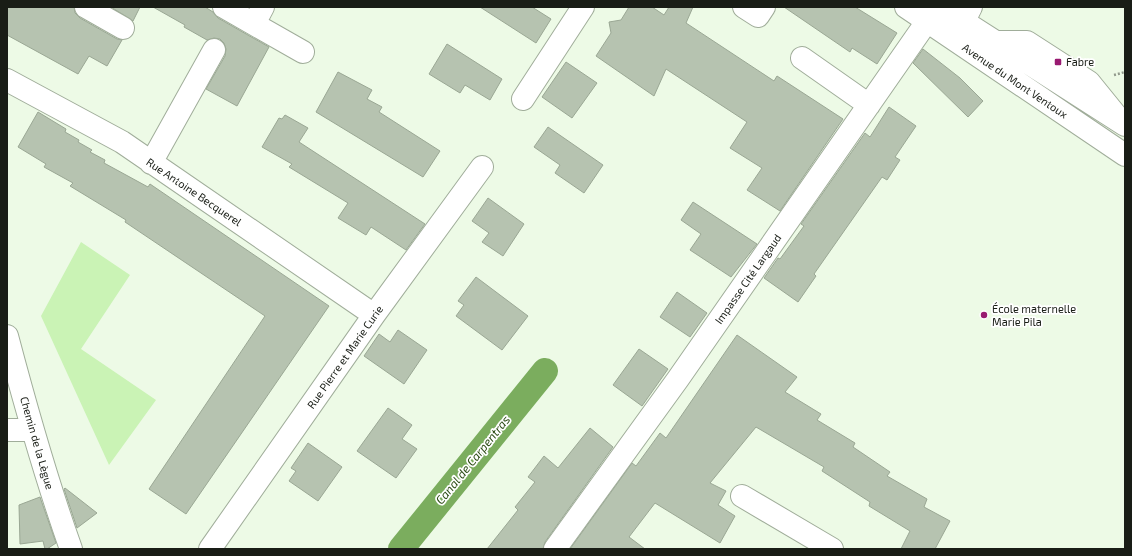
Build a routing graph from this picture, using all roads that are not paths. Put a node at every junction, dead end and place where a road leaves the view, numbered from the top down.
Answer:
1 (86, 7) edge
2 (224, 7) edge
3 (583, 7) edge
4 (744, 7) edge
5 (764, 7) edge
6 (906, 7) edge
7 (931, 12) edge
8 (968, 14) edge
9 (258, 16) edge
10 (123, 28) dead end
11 (996, 42) junction
12 (214, 50) dead end
13 (302, 52) dead end
14 (802, 58) dead end
15 (994, 67) junction
16 (7, 80) edge
17 (523, 99) dead end
18 (869, 105) junction
19 (1124, 124) edge
20 (1125, 155) edge
21 (151, 163) junction
22 (482, 167) dead end
23 (374, 315) junction
24 (7, 336) edge
25 (7, 430) edge
26 (33, 430) junction
27 (742, 496) dead end
28 (71, 549) edge
29 (210, 549) edge
30 (555, 549) edge
31 (832, 549) edge

1 - 10 street
2 - 9 street
3 - 17 street
4 - 5 street
6 - 7 street, Avenue du Mont Ventoux
7 - 8 street, Avenue du Mont Ventoux
7 - 15 street, Avenue du Mont Ventoux
7 - 18 street, Impasse Cité Largaud
8 - 11 street, Avenue du Mont Ventoux
9 - 13 street
11 - 15 street
11 - 19 street, Avenue du Mont Ventoux
12 - 21 street
14 - 18 street
15 - 20 street, Avenue du Mont Ventoux
16 - 21 street, Rue Antoine Becquerel
18 - 30 street, Impasse Cité Largaud
21 - 23 street, Rue Antoine Becquerel
22 - 23 street, Rue Pierre et Marie Curie
23 - 29 street, Rue Pierre et Marie Curie
24 - 26 street, Chemin de la Lègue
25 - 26 street
26 - 28 street, Chemin de la Lègue
27 - 31 street

